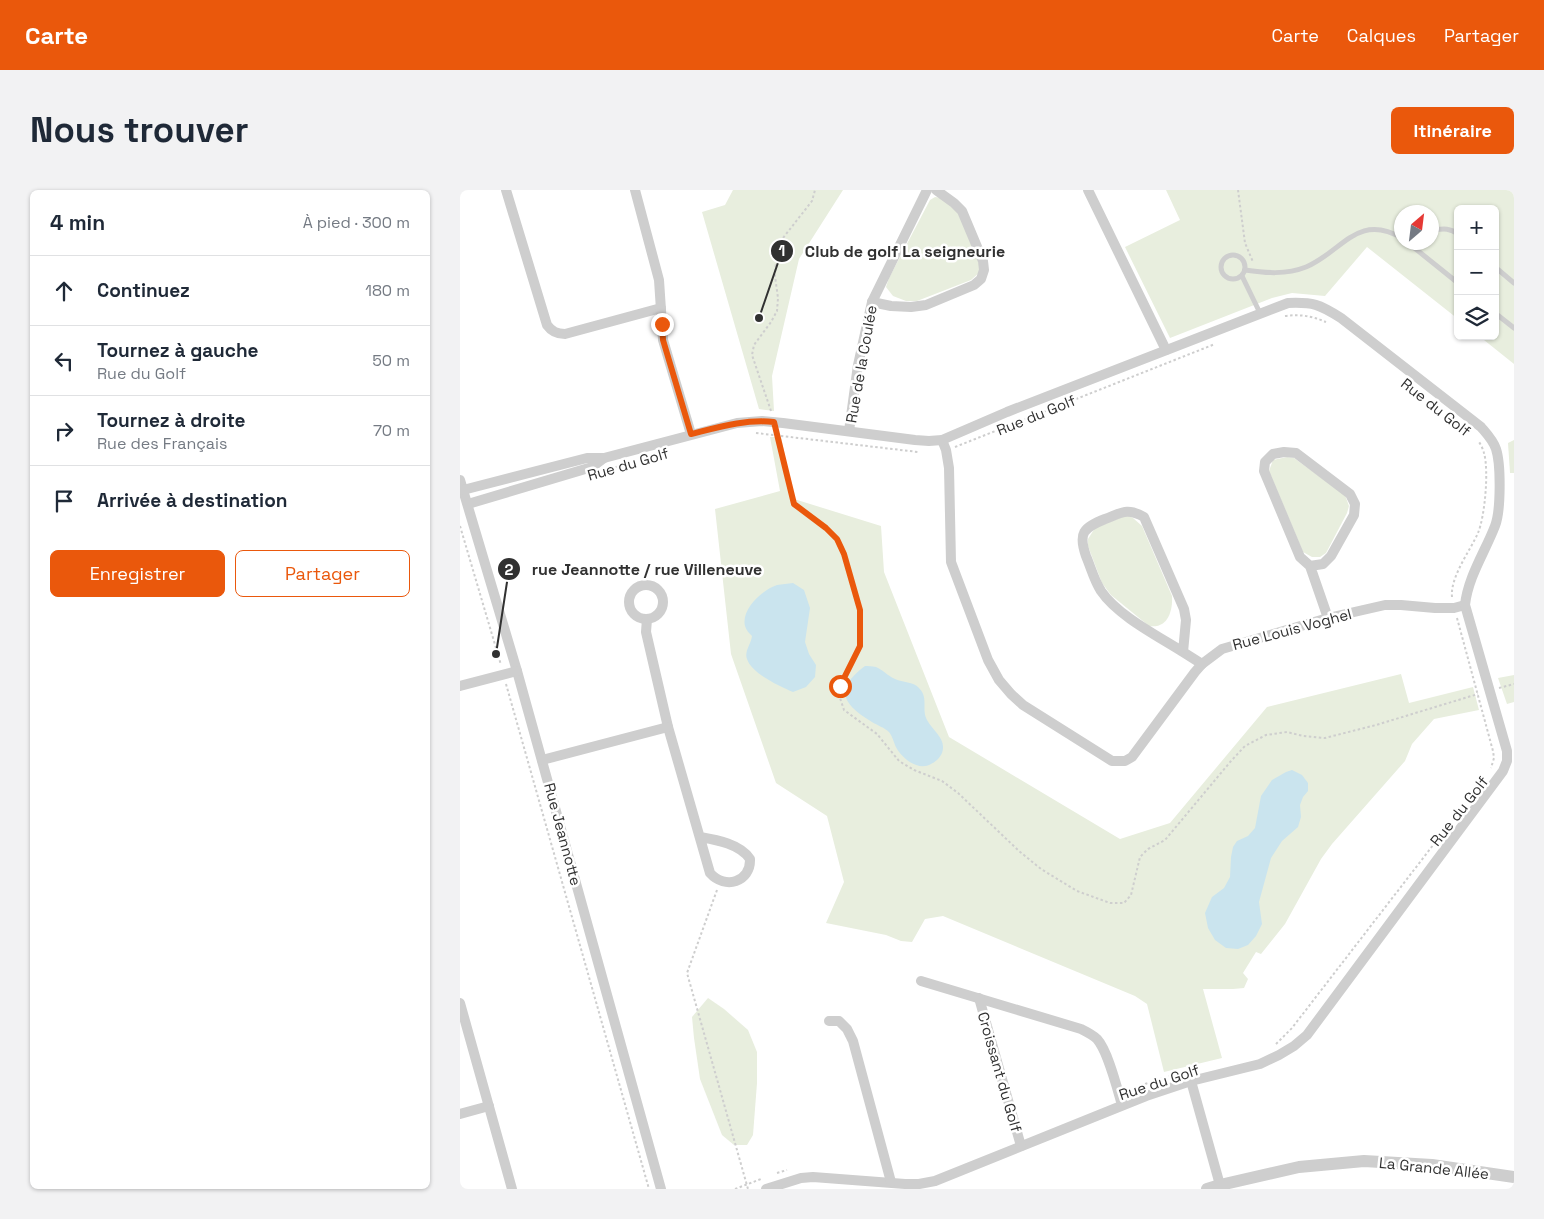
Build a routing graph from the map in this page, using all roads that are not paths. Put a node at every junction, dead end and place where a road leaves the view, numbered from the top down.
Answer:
1 (506, 190) edge
2 (636, 190) edge
3 (927, 190) edge
4 (936, 190) edge
5 (1088, 190) edge
6 (1439, 229) edge
7 (1454, 231) edge
8 (1394, 233) edge
9 (1417, 250) edge
10 (1499, 271) edge
11 (1243, 273) junction
12 (1454, 280) edge
13 (1514, 284) edge
14 (872, 302) junction
15 (661, 308) junction
16 (1260, 314) junction
17 (1499, 316) edge
18 (1514, 328) edge
19 (1166, 350) junction
20 (849, 431) junction
21 (691, 434) junction
22 (942, 440) junction
23 (604, 458) junction
24 (462, 485) edge
25 (468, 504) junction
26 (1310, 566) junction
27 (1465, 605) junction
28 (1328, 618) junction
29 (646, 619) dead end
30 (1183, 652) junction
31 (1202, 664) junction
32 (517, 671) junction
33 (460, 686) edge
34 (668, 727) junction
35 (542, 760) junction
36 (700, 837) junction
37 (921, 981) dead end
38 (979, 998) junction
39 (460, 1003) edge
40 (829, 1021) dead end
41 (1192, 1081) junction
42 (1122, 1105) junction
43 (489, 1106) junction
44 (460, 1114) edge
45 (1021, 1146) junction
46 (1514, 1177) edge
47 (891, 1182) junction
48 (1220, 1184) junction
49 (920, 1187) edge
50 (512, 1189) edge
51 (661, 1189) edge
52 (766, 1189) edge
53 (1207, 1189) edge

1 - 15 street
2 - 15 street
3 - 14 street, Rue de la Coulée
4 - 14 street
5 - 19 street
6 - 7 lane
8 - 11 lane
9 - 12 lane
10 - 13 lane
11 - 11 lane
11 - 16 lane
14 - 20 street, Rue de la Coulée
15 - 21 street
16 - 19 street, Rue du Golf
16 - 27 street, Rue du Golf
17 - 18 lane
19 - 22 street, Rue du Golf
20 - 21 street, Rue du Golf
20 - 22 street, Rue du Golf
21 - 23 street, Rue du Golf
22 - 31 street, Rue Louis Voghel
23 - 24 street, Rue du Golf
23 - 25 street, Rue du Golf
24 - 25 street, Rue Jeannotte
25 - 32 street, Rue Jeannotte
26 - 26 street
26 - 28 street
27 - 28 street, Rue Louis Voghel
27 - 41 street, Rue du Golf
28 - 31 street, Rue Louis Voghel
29 - 34 street
30 - 30 street
30 - 31 street
32 - 33 street
32 - 35 street, Rue Jeannotte
34 - 35 street
34 - 36 street
35 - 51 street, Rue Jeannotte
36 - 36 street
37 - 38 street, Croissant du Golf
38 - 42 street, Croissant du Golf
38 - 45 street, Croissant du Golf
39 - 43 street
40 - 47 street
41 - 42 street, Rue du Golf
41 - 48 street
42 - 45 street, Rue du Golf
43 - 44 street
43 - 50 street
45 - 49 street, Rue du Golf
46 - 48 street, La Grande Allée
47 - 49 street, Rue du Golf
47 - 52 street, Rue du Golf
48 - 53 street, La Grande Allée

